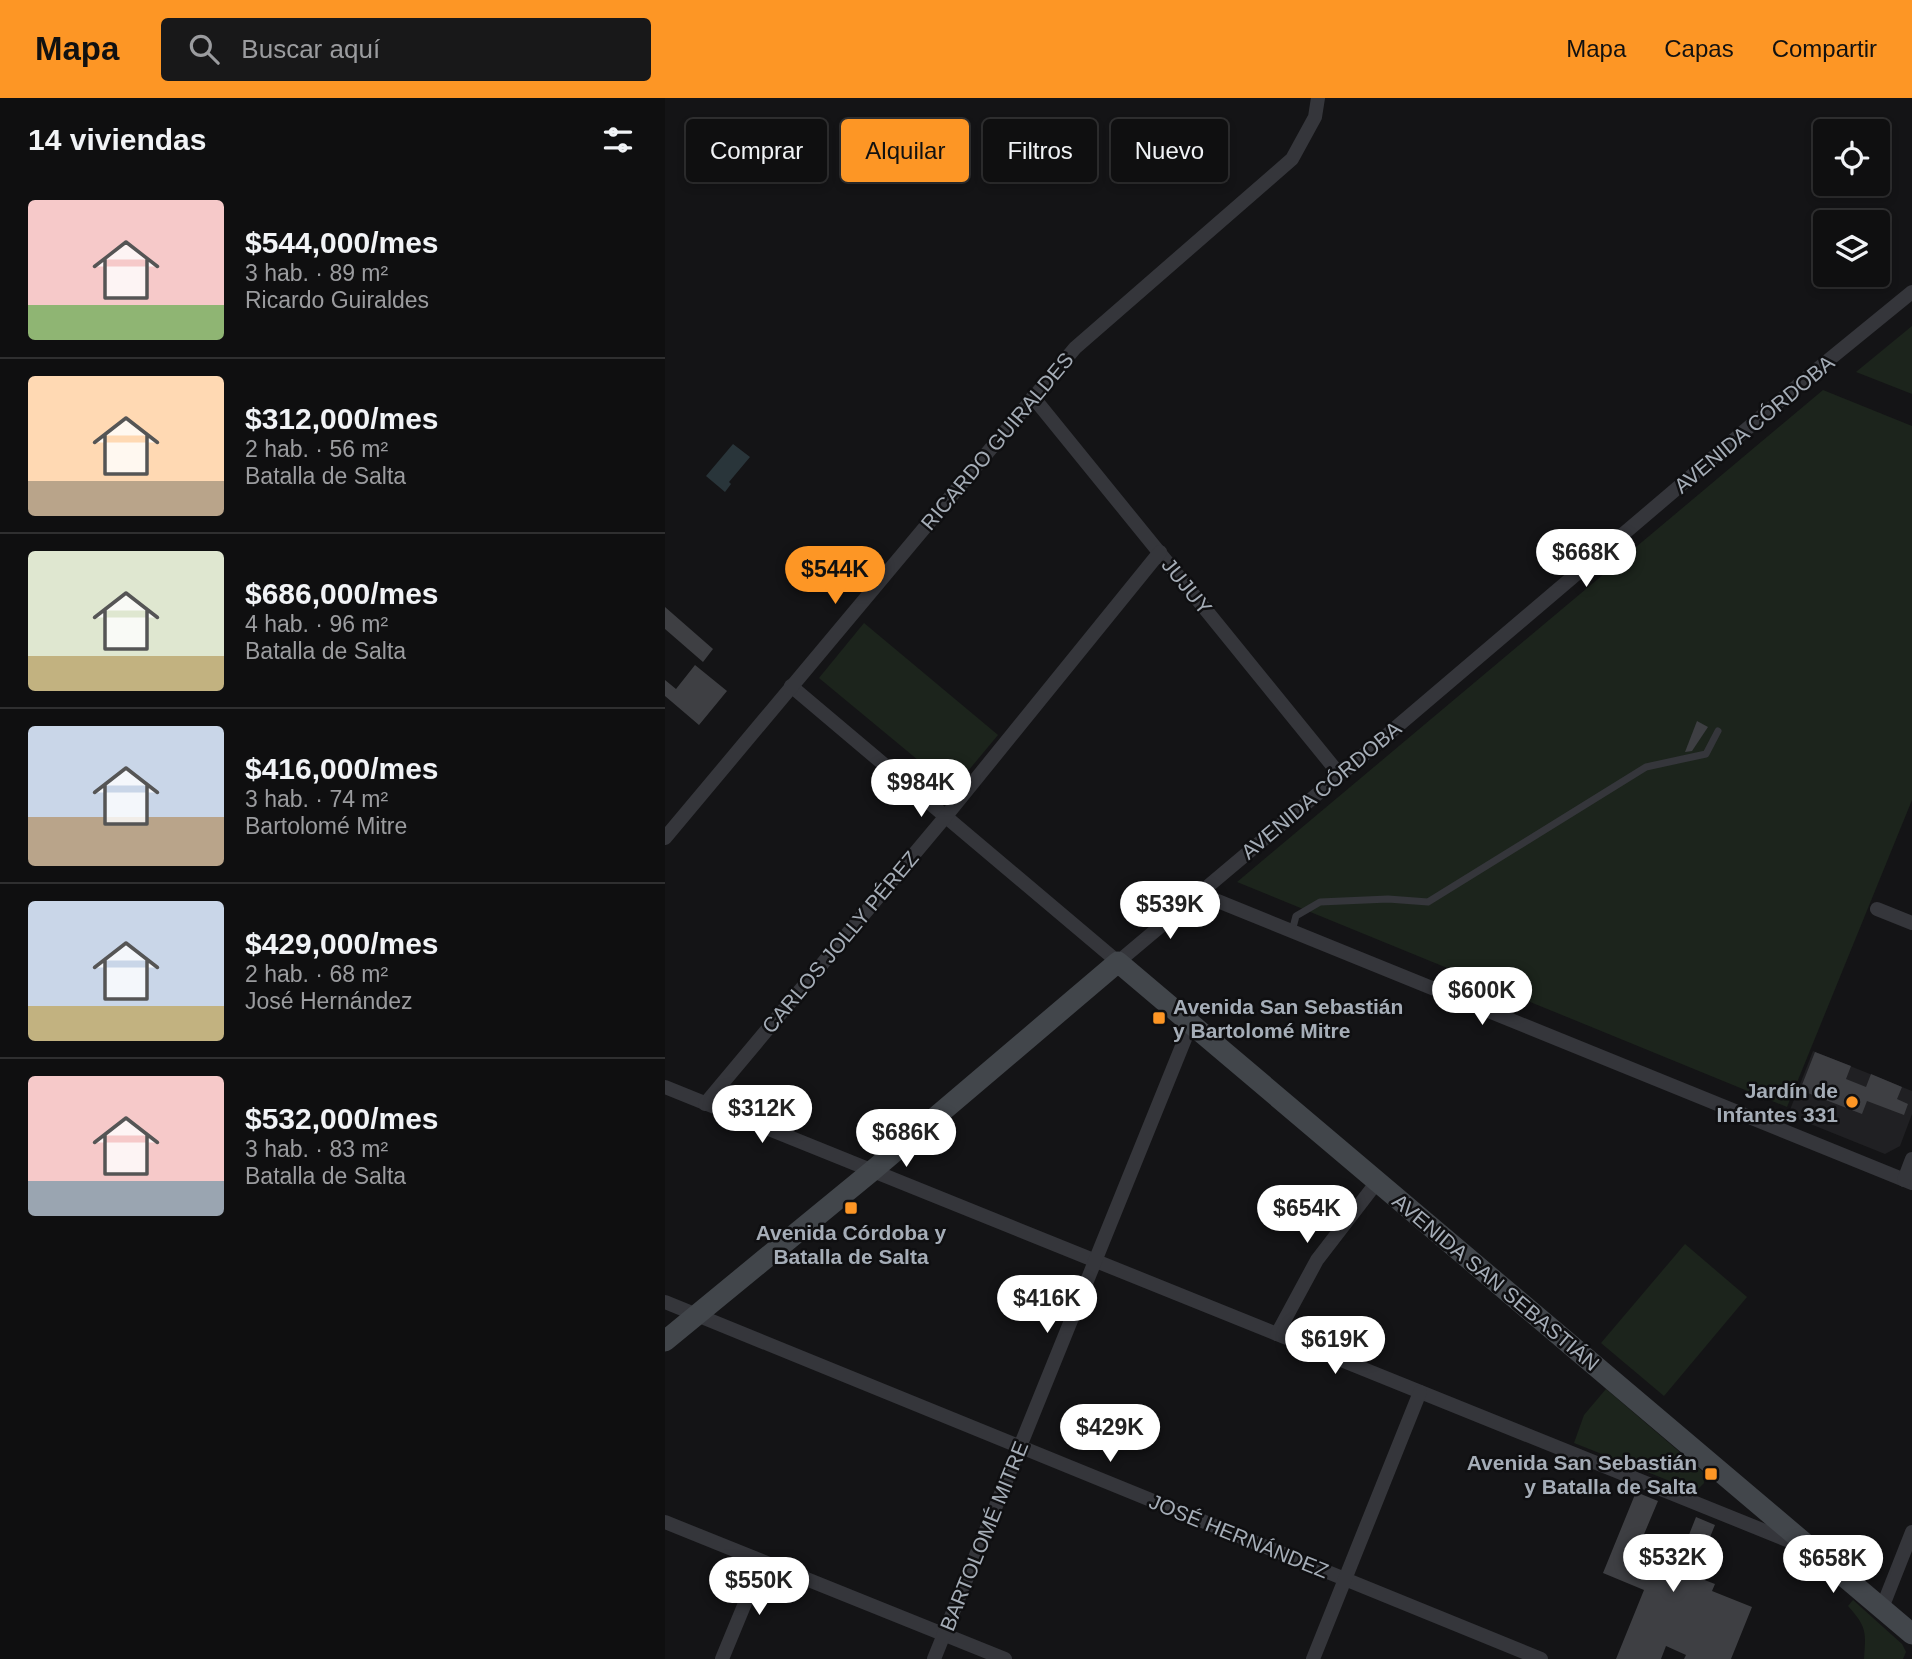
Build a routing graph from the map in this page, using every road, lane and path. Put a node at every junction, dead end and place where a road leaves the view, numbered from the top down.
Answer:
1 (1318, 98) edge
2 (1912, 292) edge
3 (1033, 397) junction
4 (1160, 552) junction
5 (791, 685) junction
6 (1718, 731) dead end
7 (1341, 775) junction
8 (946, 816) junction
9 (665, 838) edge
10 (1198, 893) junction
11 (1877, 909) dead end
12 (1912, 923) edge
13 (1292, 931) junction
14 (1118, 962) junction
15 (1191, 1024) junction
16 (665, 1087) edge
17 (705, 1104) junction
18 (1912, 1159) edge
19 (872, 1171) junction
20 (1908, 1181) edge
21 (1377, 1182) junction
22 (1096, 1261) junction
23 (665, 1301) edge
24 (697, 1315) junction
25 (1277, 1334) junction
26 (665, 1342) edge
27 (1420, 1392) junction
28 (1020, 1447) junction
29 (665, 1522) edge
30 (1912, 1532) edge
31 (1811, 1550) junction
32 (762, 1562) junction
33 (1346, 1579) junction
34 (1882, 1608) junction
35 (944, 1634) junction
36 (1912, 1634) edge
37 (722, 1659) edge
38 (934, 1659) edge
39 (1005, 1659) edge
40 (1313, 1659) edge
41 (1541, 1659) edge

1 - 3 street, RICARDO GUIRALDES
2 - 7 street, AVENIDA CÓRDOBA
3 - 4 street, JUJUY
3 - 5 street, RICARDO GUIRALDES
4 - 7 street, JUJUY
4 - 8 street, CARLOS JOLLY PÉREZ
5 - 8 street, AVENIDA SAN SEBASTIÁN
5 - 9 street, RICARDO GUIRALDES
6 - 13 lane
7 - 10 street, AVENIDA CÓRDOBA
8 - 14 street, AVENIDA SAN SEBASTIÁN
8 - 17 street, CARLOS JOLLY PÉREZ
10 - 13 street
10 - 14 street, AVENIDA CÓRDOBA
11 - 12 street
13 - 20 street
14 - 15 street, AVENIDA SAN SEBASTIÁN
14 - 19 street, AVENIDA CÓRDOBA
15 - 21 street, AVENIDA SAN SEBASTIÁN
15 - 22 street, BARTOLOMÉ MITRE
16 - 17 street
17 - 19 street
18 - 20 street
19 - 22 street
19 - 24 street, AVENIDA CÓRDOBA
21 - 25 street
21 - 31 street, AVENIDA SAN SEBASTIÁN
22 - 25 street
22 - 28 street, BARTOLOMÉ MITRE
23 - 24 street, JOSÉ HERNÁNDEZ
24 - 26 street, AVENIDA CÓRDOBA
24 - 28 street, JOSÉ HERNÁNDEZ
25 - 27 street
27 - 31 street
27 - 33 street
28 - 33 street, JOSÉ HERNÁNDEZ
28 - 35 street, BARTOLOMÉ MITRE
29 - 32 street
30 - 34 street
31 - 34 street, AVENIDA SAN SEBASTIÁN
32 - 35 street
32 - 37 street
33 - 40 street
33 - 41 street, JOSÉ HERNÁNDEZ
34 - 36 street, AVENIDA SAN SEBASTIÁN
35 - 38 street, BARTOLOMÉ MITRE
35 - 39 street

